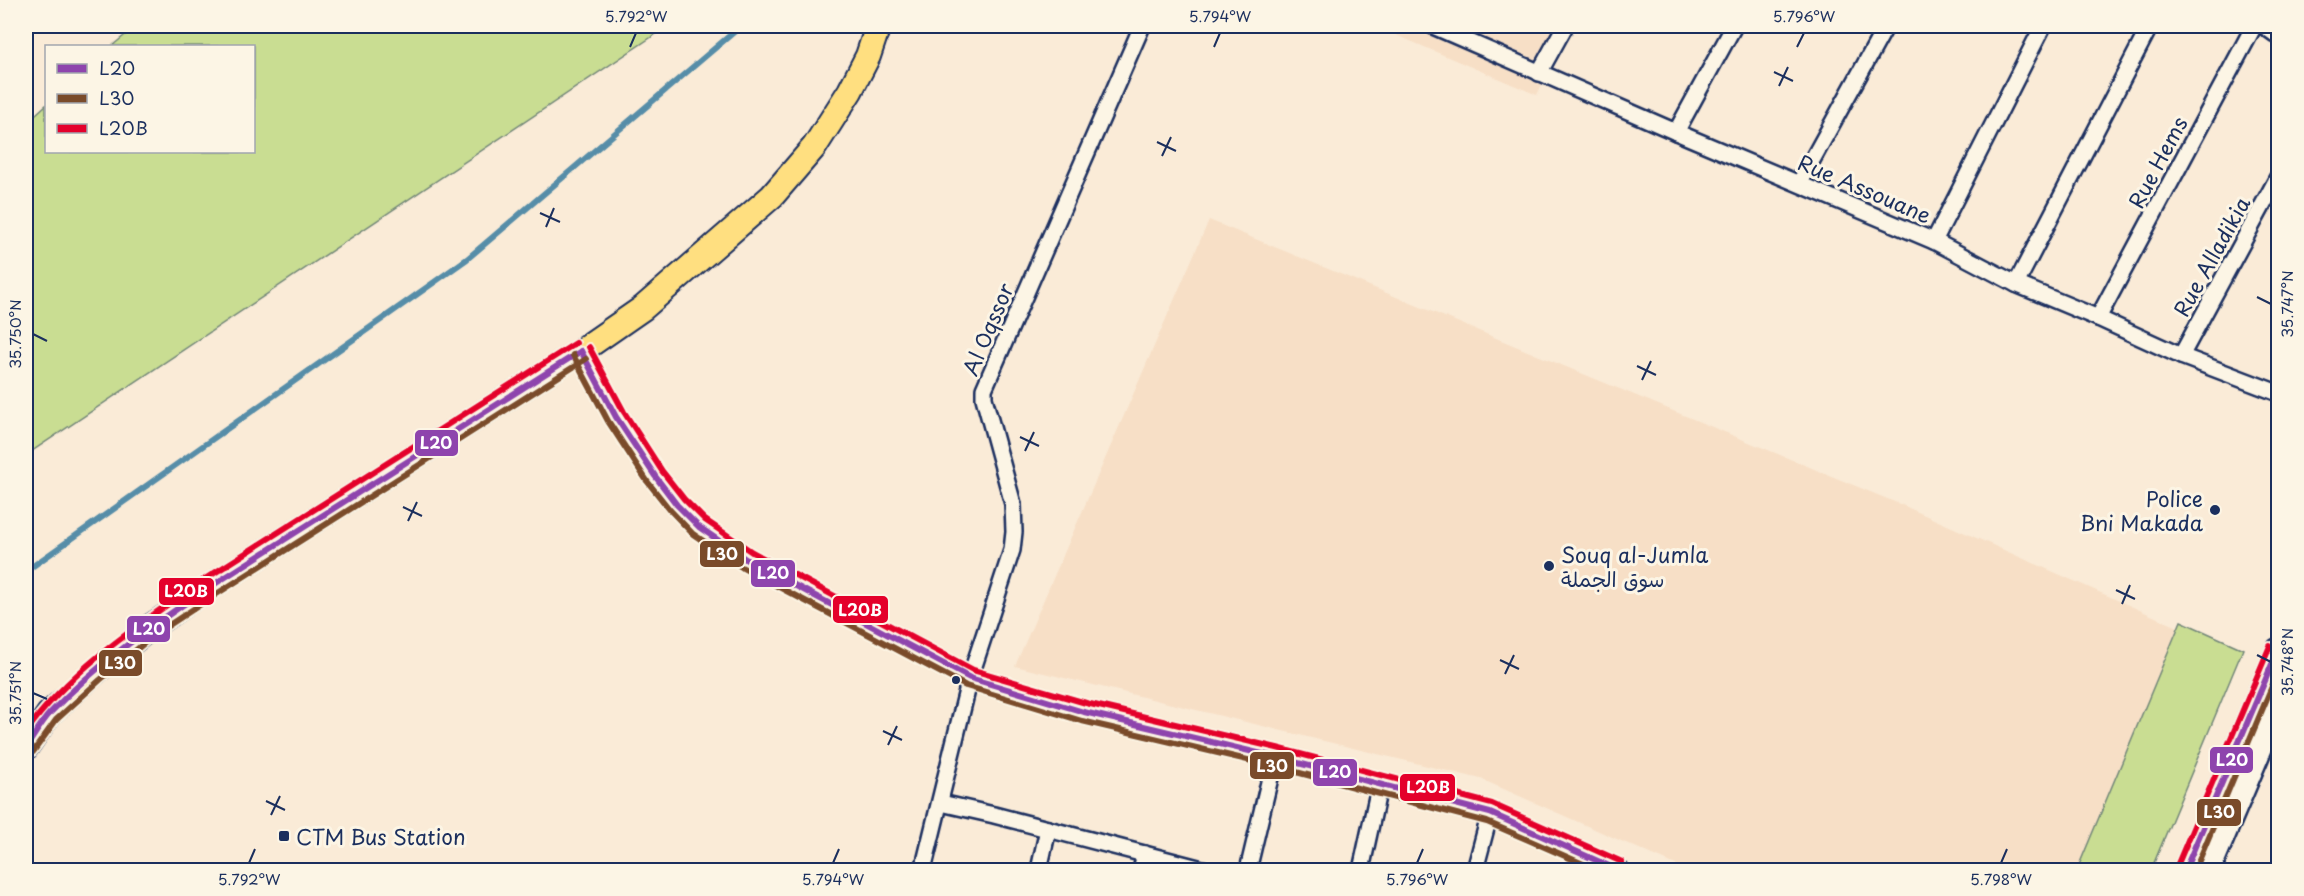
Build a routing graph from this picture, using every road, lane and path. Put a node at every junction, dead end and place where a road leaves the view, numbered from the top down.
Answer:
1 (878, 26) edge
2 (1142, 26) edge
3 (1433, 26) edge
4 (1565, 26) edge
5 (1734, 26) edge
6 (1886, 26) edge
7 (2043, 26) edge
8 (2150, 26) edge
9 (2254, 26) edge
10 (2264, 26) edge
11 (2278, 36) edge
12 (1539, 73) junction
13 (1676, 132) junction
14 (2278, 177) edge
15 (1800, 182) junction
16 (1934, 241) junction
17 (2016, 285) junction
18 (2098, 318) junction
19 (581, 351) junction
20 (2181, 356) junction
21 (2278, 393) edge
22 (2278, 650) edge
23 (970, 678) junction
24 (2278, 707) edge
25 (26, 747) edge
26 (1275, 757) junction
27 (1380, 783) junction
28 (941, 803) junction
29 (1490, 813) junction
30 (1048, 829) junction
31 (1145, 854) junction
32 (923, 870) edge
33 (1039, 870) edge
34 (1141, 870) edge
35 (1206, 870) edge
36 (1248, 870) edge
37 (1361, 870) edge
38 (1475, 870) edge
39 (1618, 870) edge
40 (2185, 870) edge
41 (2209, 870) edge

1 - 19 main road
2 - 23 street, Al Oqssor
3 - 12 street, Rue Assouane
4 - 12 street
5 - 13 street
6 - 15 street
7 - 16 street
8 - 17 street
9 - 18 street, Rue Hems
10 - 11 street
12 - 13 street, Rue Assouane
13 - 15 street, Rue Assouane
14 - 20 street, Rue Alladikia
15 - 16 street, Rue Assouane
16 - 17 street, Rue Assouane
17 - 18 street, Rue Assouane
18 - 20 street, Rue Assouane
19 - 23 street
19 - 25 main road
20 - 21 street, Rue Assouane
22 - 40 main road
23 - 26 street
23 - 28 street, Al Oqssor
24 - 41 main road
26 - 27 street
26 - 36 street
27 - 29 street
27 - 37 street
28 - 30 street
28 - 32 street, Al Oqssor
29 - 38 street
29 - 39 street
30 - 31 street
30 - 33 street
31 - 34 street
31 - 35 street

